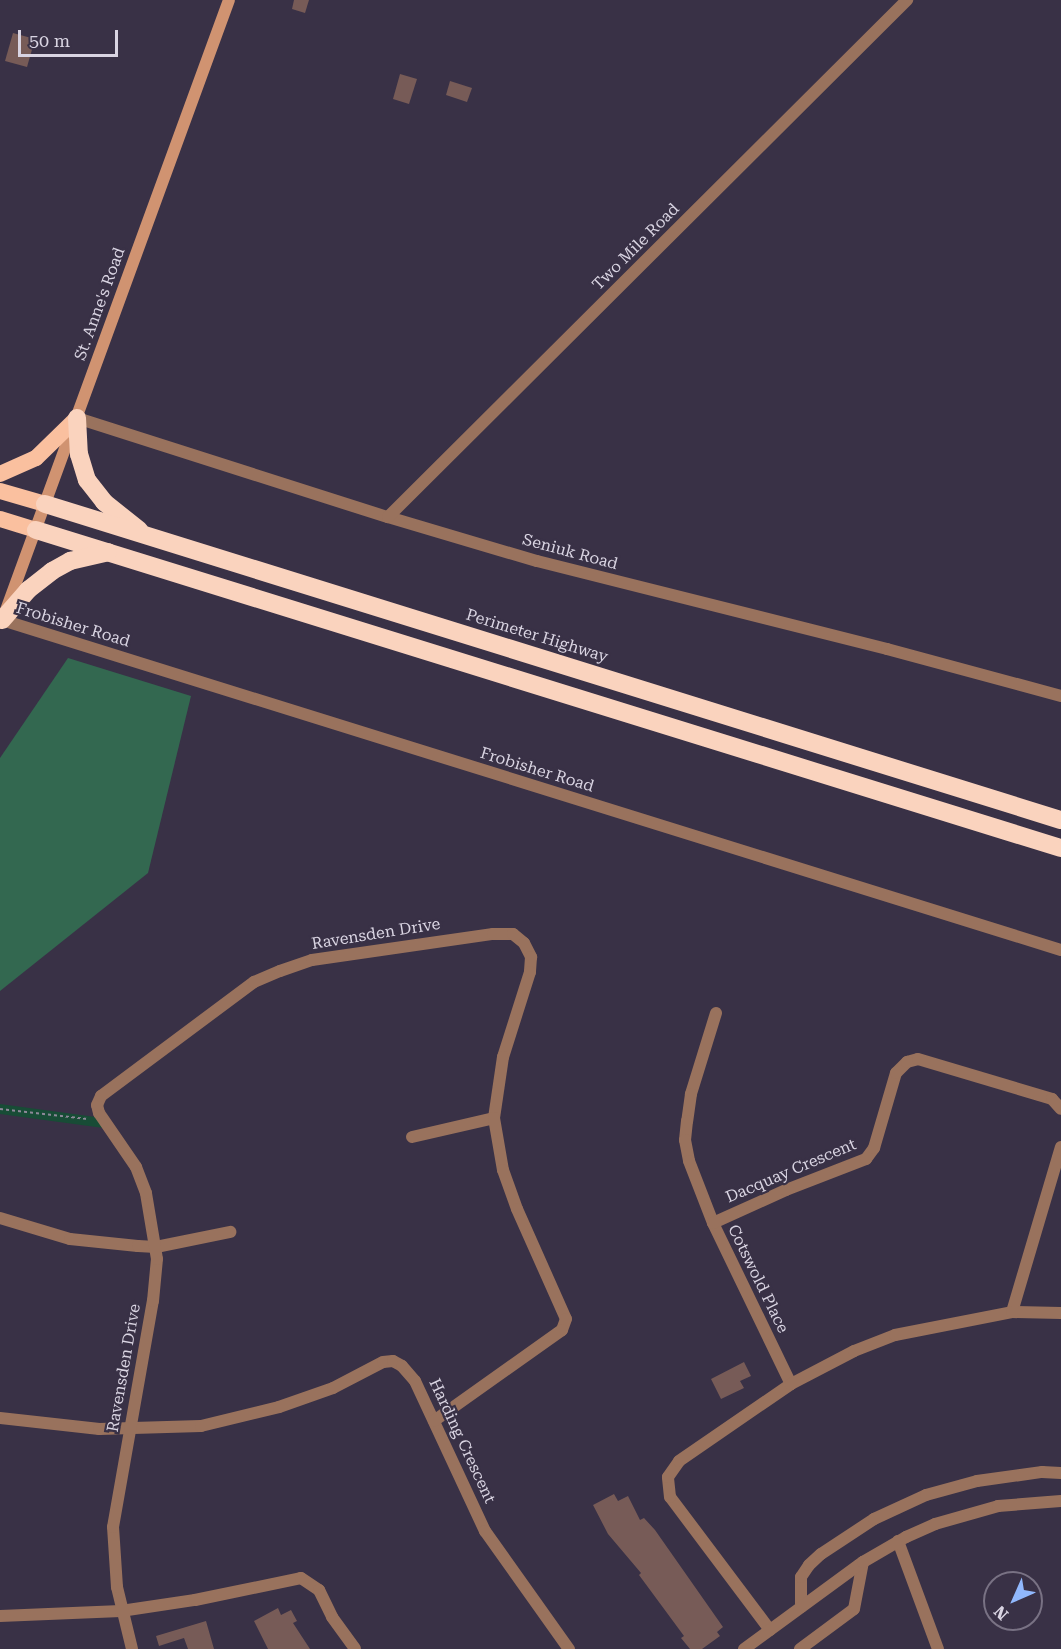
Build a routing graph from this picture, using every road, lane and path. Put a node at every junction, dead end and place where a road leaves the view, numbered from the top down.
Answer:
1 (229, 0) edge
2 (907, 0) edge
3 (77, 418) junction
4 (0, 474) edge
5 (0, 490) edge
6 (45, 504) junction
7 (388, 517) junction
8 (0, 519) edge
9 (36, 530) junction
10 (145, 535) junction
11 (108, 552) junction
12 (1, 617) edge
13 (1061, 696) edge
14 (1061, 820) edge
15 (1061, 848) edge
16 (1061, 950) edge
17 (716, 1013) dead end
18 (0, 1109) edge
19 (1061, 1109) edge
20 (494, 1118) junction
21 (105, 1121) junction
22 (412, 1137) dead end
23 (1061, 1147) edge
24 (0, 1218) edge
25 (713, 1223) junction
26 (230, 1232) dead end
27 (156, 1247) junction
28 (1012, 1312) junction
29 (1061, 1313) edge
30 (791, 1384) junction
31 (0, 1418) edge
32 (434, 1421) junction
33 (129, 1429) junction
34 (1061, 1473) edge
35 (1061, 1501) edge
36 (898, 1541) junction
37 (863, 1562) junction
38 (801, 1607) junction
39 (121, 1611) junction
40 (0, 1616) edge
41 (770, 1630) junction
42 (132, 1649) edge
43 (355, 1649) edge
44 (569, 1649) edge
45 (744, 1649) edge
46 (800, 1649) edge
47 (938, 1649) edge

1 - 3 main road, St. Anne's Road
2 - 7 street, Two Mile Road
3 - 4 highway
3 - 6 main road, St. Anne's Road
3 - 7 street, Seniuk Road
3 - 10 highway
5 - 6 highway, Perimeter Highway
6 - 9 main road, St. Anne's Road
6 - 10 highway, Perimeter Highway
7 - 13 street, Seniuk Road
8 - 9 highway
9 - 11 highway
9 - 12 main road, St. Anne's Road
10 - 14 highway, Perimeter Highway
11 - 12 highway
11 - 15 highway
12 - 16 street, Frobisher Road
17 - 25 street, Cotswold Place
18 - 21 path
19 - 25 street, Dacquay Crescent
20 - 21 street, Ravensden Drive
20 - 22 street
20 - 32 street, Ravensden Drive
21 - 27 street, Ravensden Drive
23 - 28 street
24 - 27 street
25 - 30 street, Cotswold Place
26 - 27 street
27 - 33 street, Ravensden Drive
28 - 29 street
28 - 30 street
30 - 41 street
31 - 33 street
32 - 33 street, Harding Crescent
32 - 44 street, Harding Crescent
33 - 39 street, Ravensden Drive
34 - 38 street
35 - 36 street
36 - 37 street
36 - 47 street
37 - 38 street
37 - 46 street
38 - 41 street
39 - 40 street
39 - 42 street, Ravensden Drive
39 - 43 street
41 - 45 street

